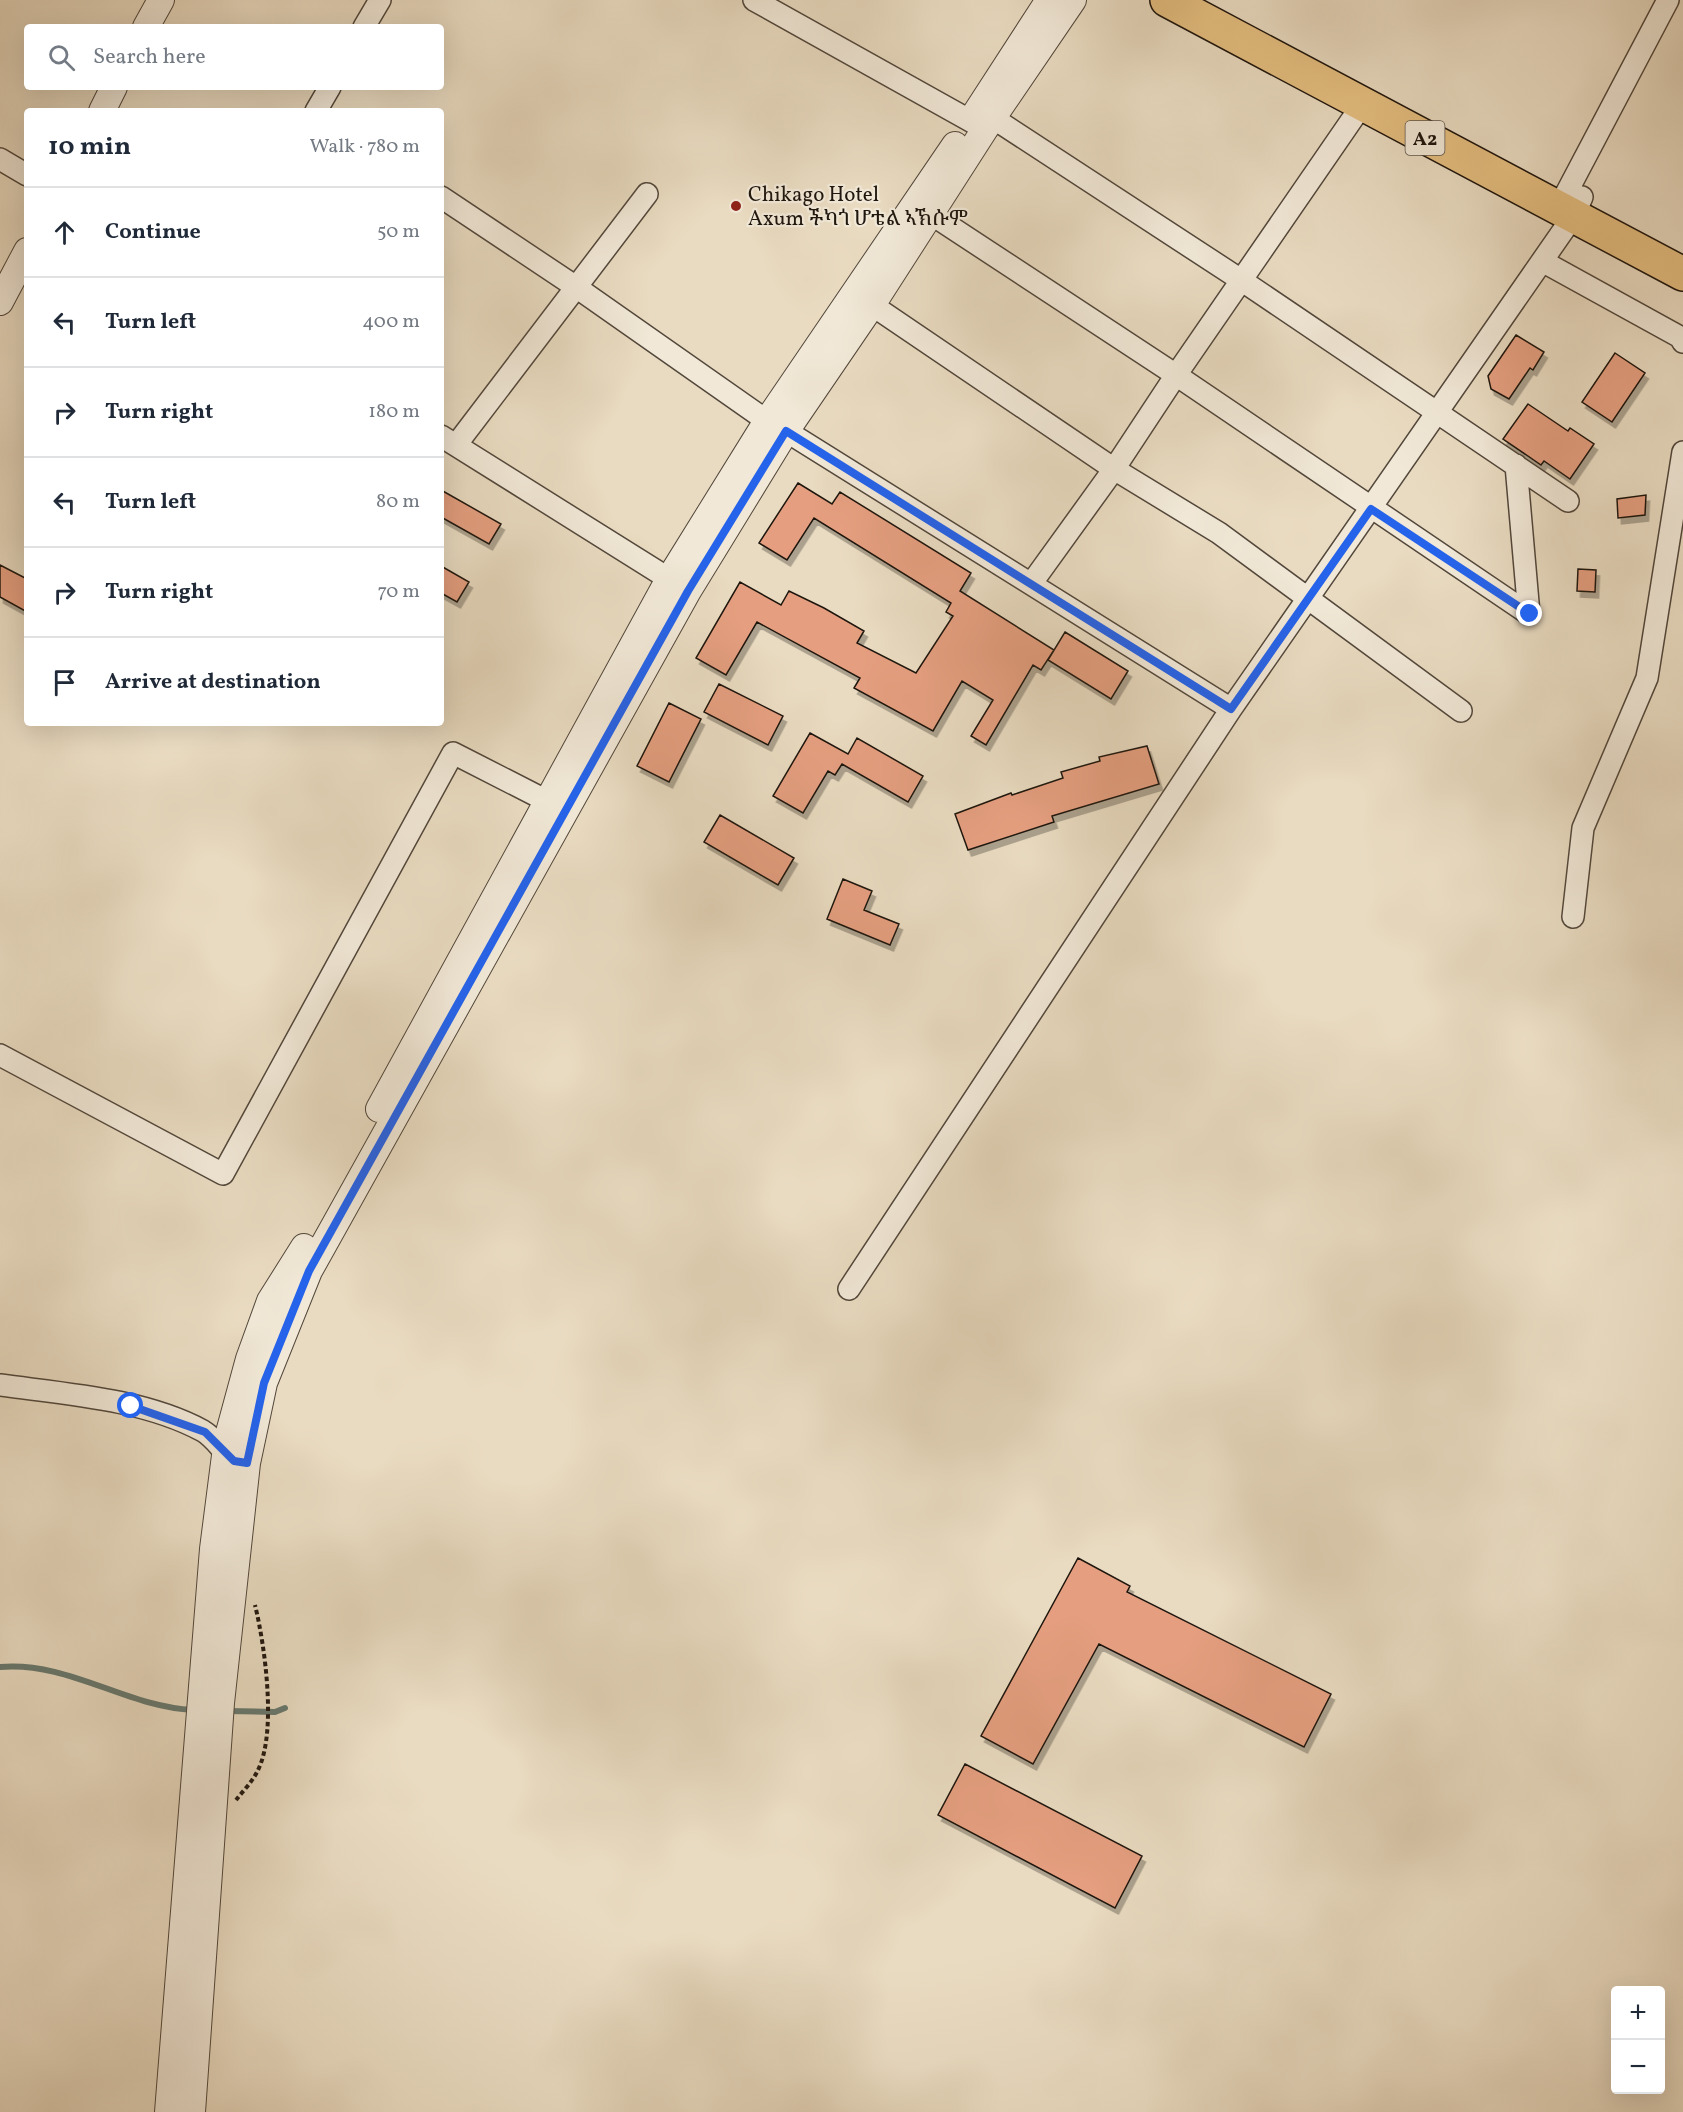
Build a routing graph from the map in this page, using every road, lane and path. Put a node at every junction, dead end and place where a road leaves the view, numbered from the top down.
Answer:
1 (161, 0) edge
2 (380, 0) edge
3 (754, 0) edge
4 (1049, 0) edge
5 (1073, 0) edge
6 (1167, 0) edge
7 (1211, 0) edge
8 (1668, 0) edge
9 (148, 24) edge
10 (366, 24) edge
11 (112, 90) edge
12 (328, 90) edge
13 (1362, 105) junction
14 (104, 108) edge
15 (318, 108) edge
16 (983, 123) junction
17 (0, 159) edge
18 (24, 173) edge
19 (647, 194) dead end
20 (444, 200) edge
21 (1571, 202) junction
22 (931, 214) junction
23 (1683, 250) edge
24 (24, 257) edge
25 (1542, 261) junction
26 (1683, 274) edge
27 (1241, 280) junction
28 (576, 287) junction
29 (0, 302) edge
30 (872, 305) junction
31 (1683, 342) edge
32 (1176, 375) junction
33 (1436, 413) junction
34 (777, 426) junction
35 (449, 441) edge
36 (1683, 452) edge
37 (1516, 465) junction
38 (1114, 470) junction
39 (1568, 501) dead end
40 (1371, 509) junction
41 (1031, 584) junction
42 (679, 585) junction
43 (1307, 598) junction
44 (1231, 709) junction
45 (1461, 711) dead end
46 (547, 801) junction
47 (1573, 917) dead end
48 (0, 1055) edge
49 (849, 1289) dead end
50 (0, 1384) edge
51 (236, 1459) junction
52 (168, 2112) edge
53 (192, 2112) edge

1 - 9 street
2 - 10 street
3 - 16 street
4 - 16 street
5 - 16 street
6 - 13 highway, A2
7 - 21 highway, A2
8 - 21 street
11 - 14 street
12 - 15 street
13 - 21 highway, A2
13 - 27 street
16 - 22 street
16 - 27 street
16 - 34 street
17 - 18 street
19 - 28 street
20 - 28 street
21 - 23 highway, A2
21 - 25 street
21 - 26 highway, A2
22 - 30 street
22 - 32 street
24 - 29 street
25 - 31 street
25 - 33 street
27 - 32 street
27 - 33 street
28 - 34 street
28 - 35 street
30 - 34 street
30 - 38 street
32 - 38 street
32 - 40 street
33 - 37 street
33 - 40 street
34 - 41 street
34 - 42 street
35 - 42 street
36 - 47 street
37 - 39 street
37 - 40 street
38 - 41 street
38 - 43 street
40 - 43 street
41 - 44 street
42 - 46 street
42 - 51 street
43 - 44 street
43 - 45 street
44 - 49 street
46 - 48 street
46 - 51 street
50 - 51 street
51 - 52 street
51 - 53 street

